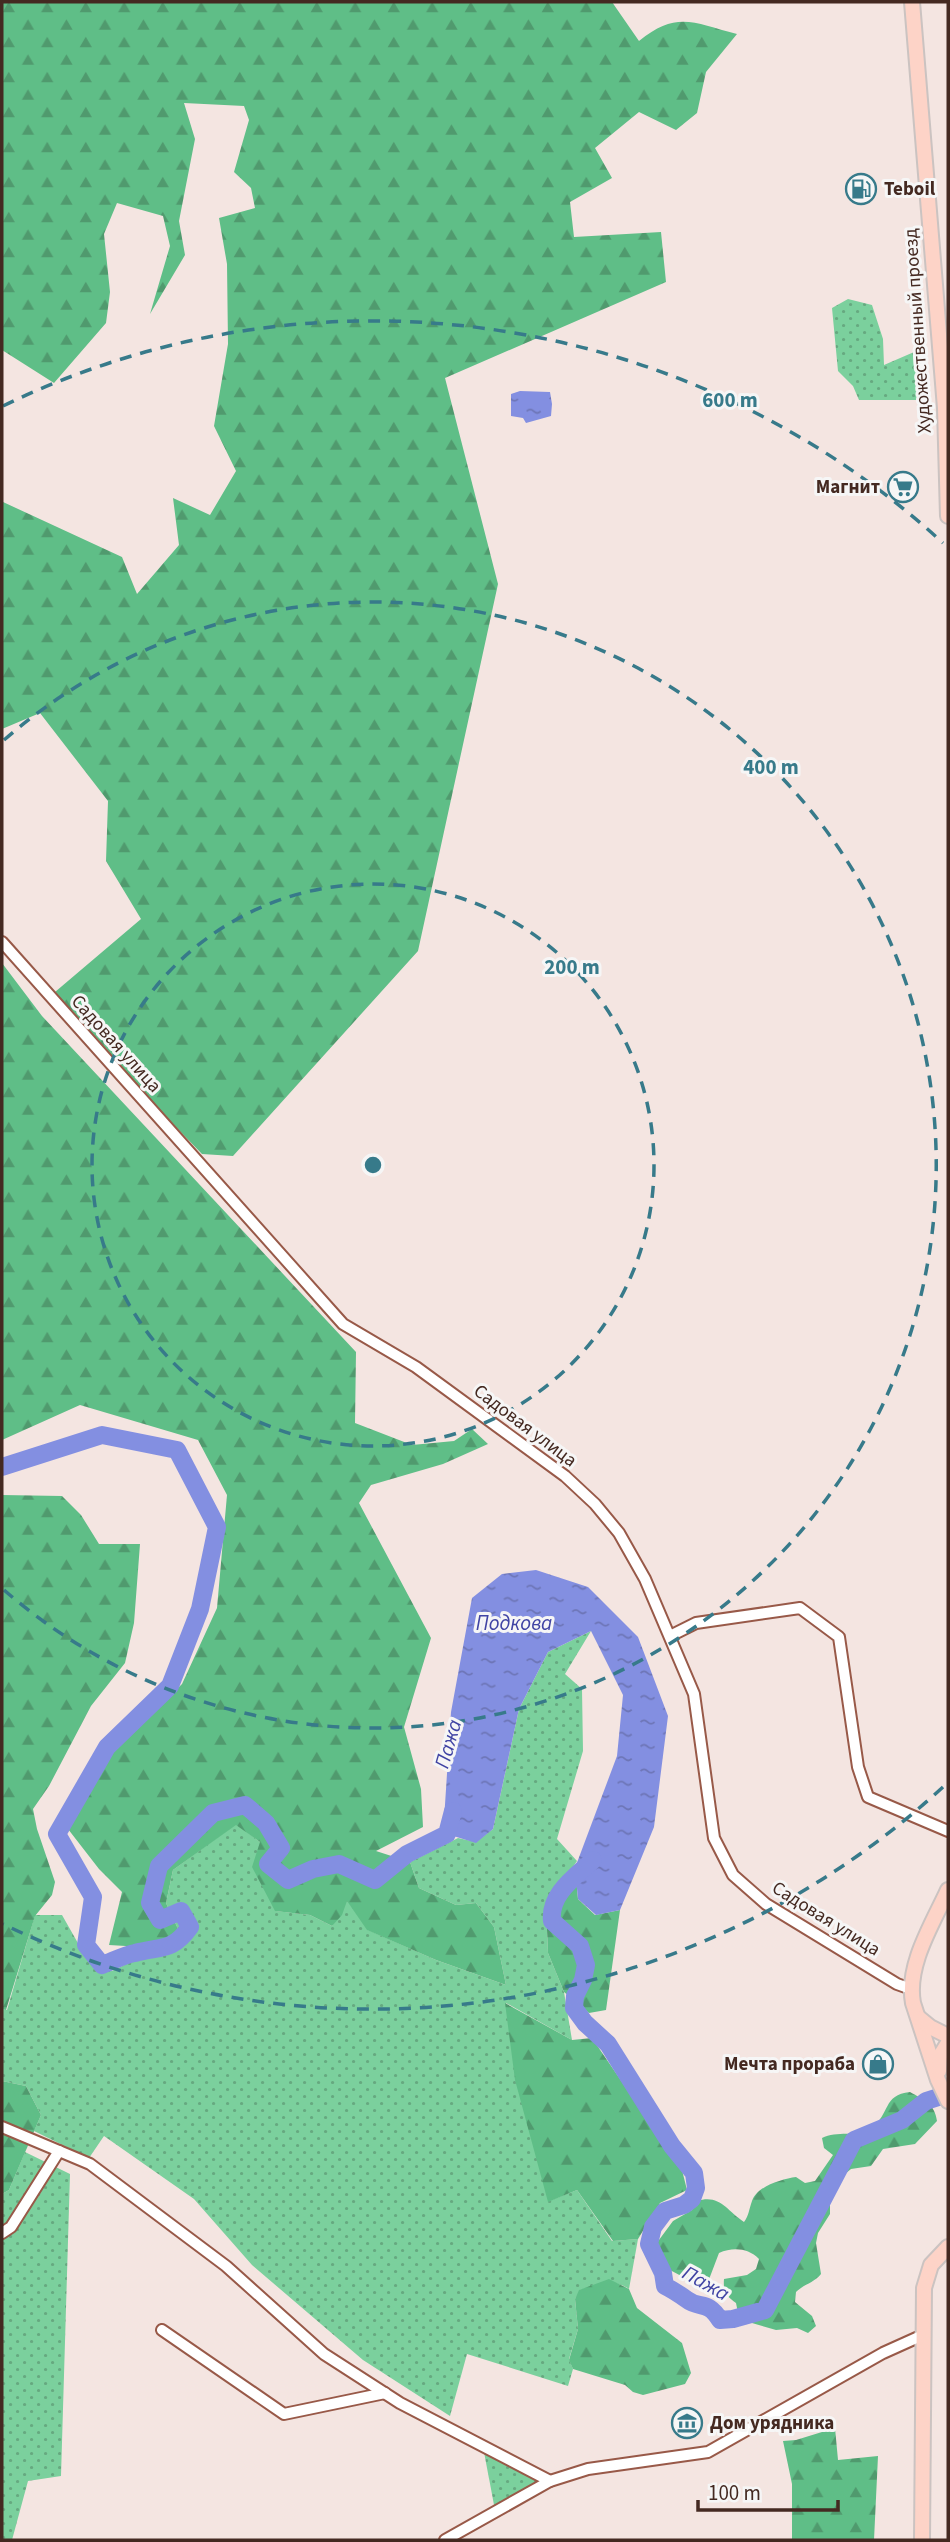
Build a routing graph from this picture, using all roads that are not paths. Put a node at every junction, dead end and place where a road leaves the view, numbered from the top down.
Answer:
1 (912, 2) edge
2 (948, 516) edge
3 (2, 942) edge
4 (670, 1636) junction
5 (948, 1831) edge
6 (948, 1889) edge
7 (911, 1989) junction
8 (918, 2017) junction
9 (948, 2036) edge
10 (948, 2043) edge
11 (938, 2080) junction
12 (948, 2101) edge
13 (2, 2127) edge
14 (59, 2151) junction
15 (2, 2233) edge
16 (948, 2247) edge
17 (162, 2330) dead end
18 (923, 2335) junction
19 (385, 2393) junction
20 (550, 2481) junction
21 (463, 2536) edge
22 (445, 2540) edge
23 (922, 2540) edge

1 - 2 main road, Художественный проезд
3 - 4 street, Садовая улица
4 - 5 street
4 - 7 street, Садовая улица
6 - 7 main road
7 - 8 main road
8 - 9 main road
8 - 11 main road
10 - 11 main road
11 - 12 main road
13 - 14 street
14 - 15 street
14 - 19 street
16 - 18 main road
17 - 19 street
18 - 20 street
18 - 23 main road
19 - 20 street
20 - 21 street
21 - 22 street

